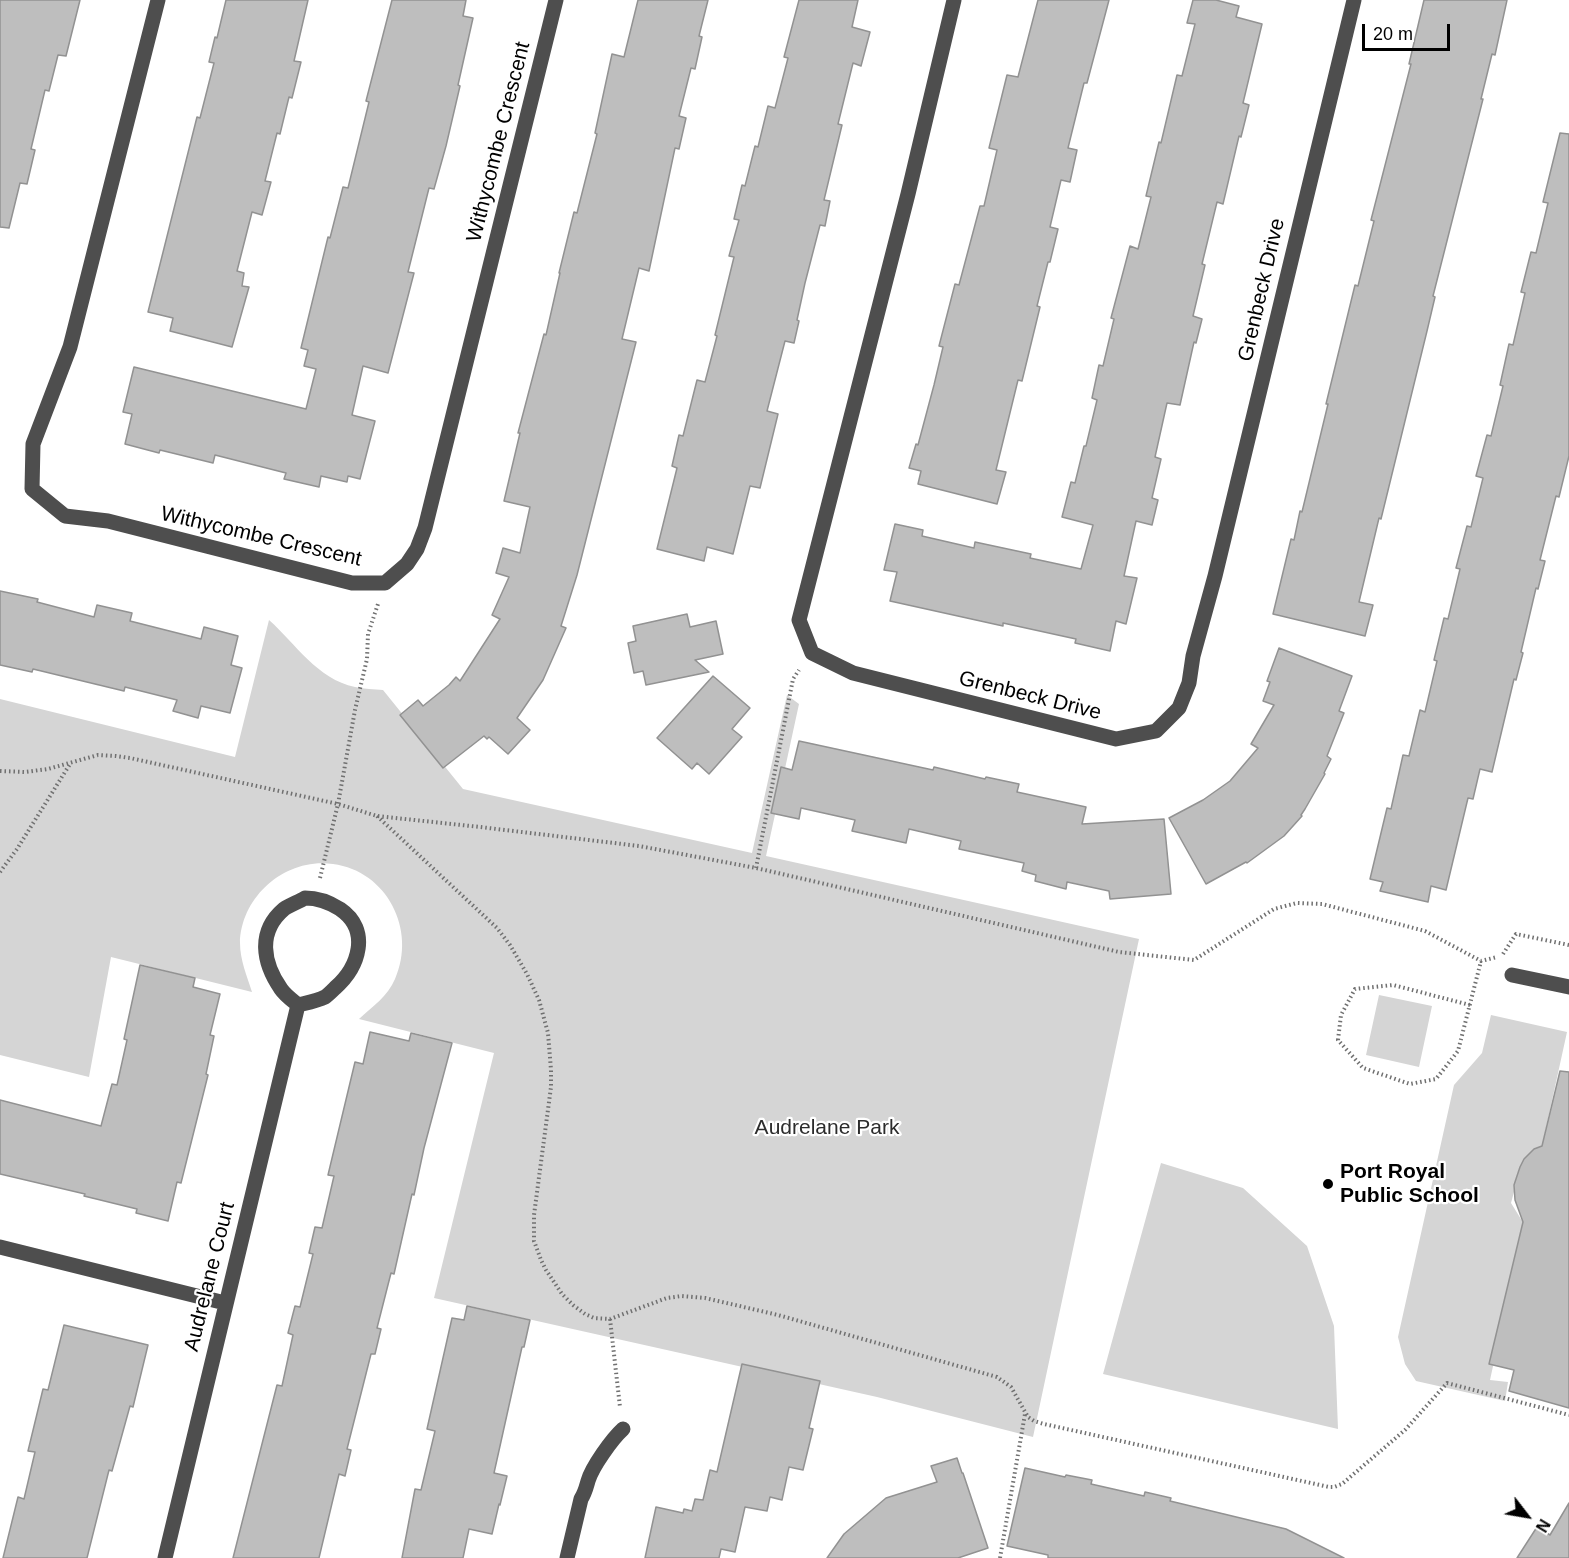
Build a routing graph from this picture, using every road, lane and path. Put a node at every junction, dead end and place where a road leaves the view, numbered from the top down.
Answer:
1 (158, 0) edge
2 (556, 0) edge
3 (954, 0) edge
4 (1354, 0) edge
5 (385, 583) junction
6 (812, 653) junction
7 (70, 764) junction
8 (0, 771) edge
9 (338, 804) junction
10 (377, 816) junction
11 (756, 868) junction
12 (0, 872) edge
13 (315, 898) junction
14 (1569, 945) edge
15 (1481, 961) junction
16 (1512, 975) dead end
17 (1569, 987) edge
18 (298, 1005) junction
19 (1470, 1005) junction
20 (0, 1247) edge
21 (225, 1303) junction
22 (610, 1318) junction
23 (1026, 1413) junction
24 (1569, 1415) edge
25 (623, 1430) joint
26 (165, 1558) edge
27 (567, 1558) edge
28 (1000, 1558) edge

1 - 5 street, Withycombe Crescent
2 - 5 street, Withycombe Crescent
3 - 6 street
4 - 6 street, Grenbeck Drive
5 - 9 path
6 - 11 path
7 - 8 path
7 - 9 path
7 - 12 path
9 - 10 path
9 - 13 path
10 - 11 path
10 - 22 path
11 - 15 path
13 - 18 street
13 - 18 street
14 - 15 path
15 - 19 path
16 - 17 street
18 - 21 street, Audrelane Court
19 - 19 path
20 - 21 street
21 - 26 street, Audrelane Court
22 - 23 path
22 - 25 path
23 - 24 path
23 - 28 path
25 - 27 street

